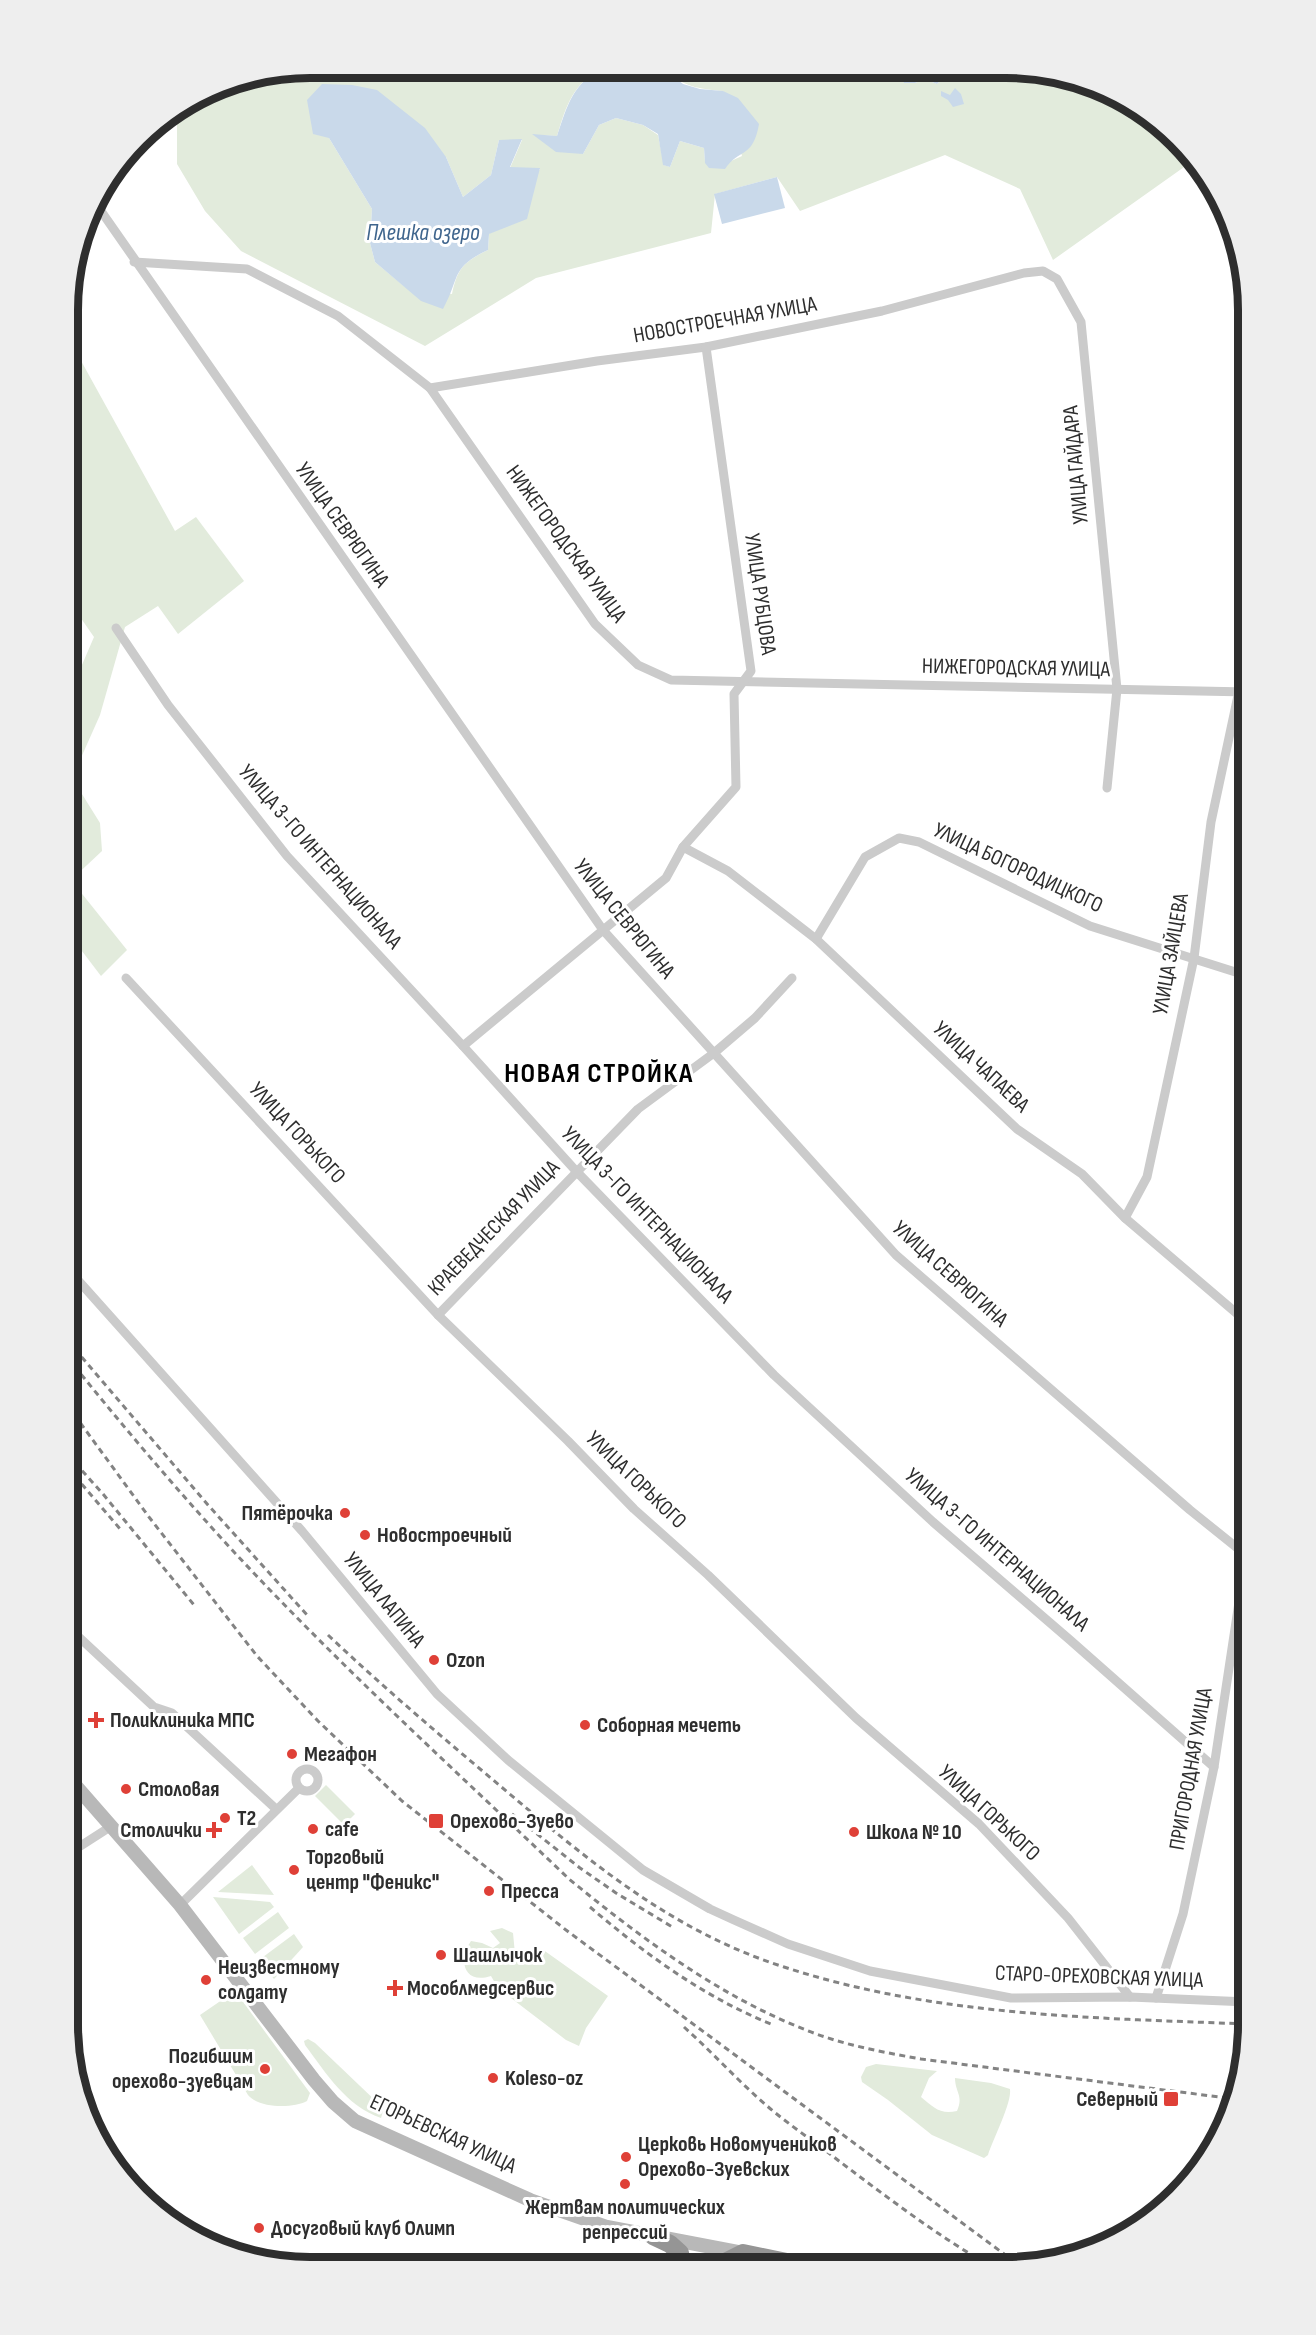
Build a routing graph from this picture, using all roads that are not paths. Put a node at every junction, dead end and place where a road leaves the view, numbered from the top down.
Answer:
1 (100, 211) edge
2 (134, 262) junction
3 (1024, 273) joint
4 (706, 347) junction
5 (430, 388) junction
6 (116, 628) dead end
7 (743, 682) junction
8 (1117, 689) junction
9 (1238, 692) edge
10 (1238, 716) edge
11 (1107, 788) dead end
12 (683, 847) junction
13 (603, 930) junction
14 (816, 939) junction
15 (1194, 958) junction
16 (1238, 973) edge
17 (126, 978) dead end
18 (792, 978) dead end
19 (463, 1046) junction
20 (714, 1053) junction
21 (576, 1171) junction
22 (1125, 1218) junction
23 (78, 1280) edge
24 (1238, 1314) edge
25 (438, 1315) junction
26 (1238, 1549) edge
27 (1238, 1608) edge
28 (78, 1636) edge
29 (1214, 1767) junction
30 (299, 1788) dead end
31 (78, 1789) edge
32 (276, 1809) junction
33 (110, 1827) junction
34 (78, 1848) edge
35 (180, 1905) junction
36 (710, 1909) joint
37 (1130, 1997) junction
38 (1156, 1998) junction
39 (1238, 2002) edge
40 (654, 2236) junction
41 (744, 2253) junction
42 (681, 2257) edge
43 (736, 2257) edge
44 (763, 2257) edge

1 - 2 street, УЛИЦА СЕВРЮГИНА
2 - 5 street, НИЖЕГОРОДСКАЯ УЛИЦА
2 - 13 street, УЛИЦА СЕВРЮГИНА
3 - 4 street, НОВОСТРОЕЧНАЯ УЛИЦА
3 - 8 street, УЛИЦА ГАЙДАРА
4 - 5 street, НОВОСТРОЕЧНАЯ УЛИЦА
4 - 7 street, УЛИЦА РУБЦОВА
5 - 7 street, НИЖЕГОРОДСКАЯ УЛИЦА
6 - 19 street, УЛИЦА 3-ГО ИНТЕРНАЦИОНАЛА
7 - 8 street, НИЖЕГОРОДСКАЯ УЛИЦА
7 - 12 street, УЛИЦА РУБЦОВА
8 - 9 street, НИЖЕГОРОДСКАЯ УЛИЦА
8 - 11 street
10 - 15 street, УЛИЦА ЗАЙЦЕВА
12 - 13 street, УЛИЦА РУБЦОВА
12 - 14 street, УЛИЦА ЧАПАЕВА
13 - 19 street, УЛИЦА РУБЦОВА
13 - 20 street, УЛИЦА СЕВРЮГИНА
14 - 15 street, УЛИЦА БОГОРОДИЦКОГО
14 - 22 street, УЛИЦА ЧАПАЕВА
15 - 16 street, УЛИЦА БОГОРОДИЦКОГО
15 - 22 street, УЛИЦА ЗАЙЦЕВА
17 - 25 street, УЛИЦА ГОРЬКОГО
18 - 20 street, КРАЕВЕДЧЕСКАЯ УЛИЦА
19 - 21 street, УЛИЦА 3-ГО ИНТЕРНАЦИОНАЛА
20 - 21 street, КРАЕВЕДЧЕСКАЯ УЛИЦА
20 - 26 street, УЛИЦА СЕВРЮГИНА
21 - 25 street, КРАЕВЕДЧЕСКАЯ УЛИЦА
21 - 29 street, УЛИЦА 3-ГО ИНТЕРНАЦИОНАЛА
22 - 24 street, УЛИЦА ЧАПАЕВА
23 - 36 street, УЛИЦА ЛАПИНА
25 - 37 street, УЛИЦА ГОРЬКОГО
27 - 29 street, ПРИГОРОДНАЯ УЛИЦА
28 - 32 street
29 - 38 street, ПРИГОРОДНАЯ УЛИЦА
30 - 32 street
31 - 33 main road, ЕГОРЬЕВСКАЯ УЛИЦА
32 - 35 street
33 - 34 street
33 - 35 main road, ЕГОРЬЕВСКАЯ УЛИЦА
35 - 40 main road, ЕГОРЬЕВСКАЯ УЛИЦА
36 - 37 street, СТАРО-ОРЕХОВСКАЯ УЛИЦА
37 - 38 street, СТАРО-ОРЕХОВСКАЯ УЛИЦА
38 - 39 street, СТАРО-ОРЕХОВСКАЯ УЛИЦА
40 - 41 main road, ЕГОРЬЕВСКАЯ УЛИЦА
40 - 42 highway
41 - 43 highway
41 - 44 highway, ЕГОРЬЕВСКАЯ УЛИЦА

